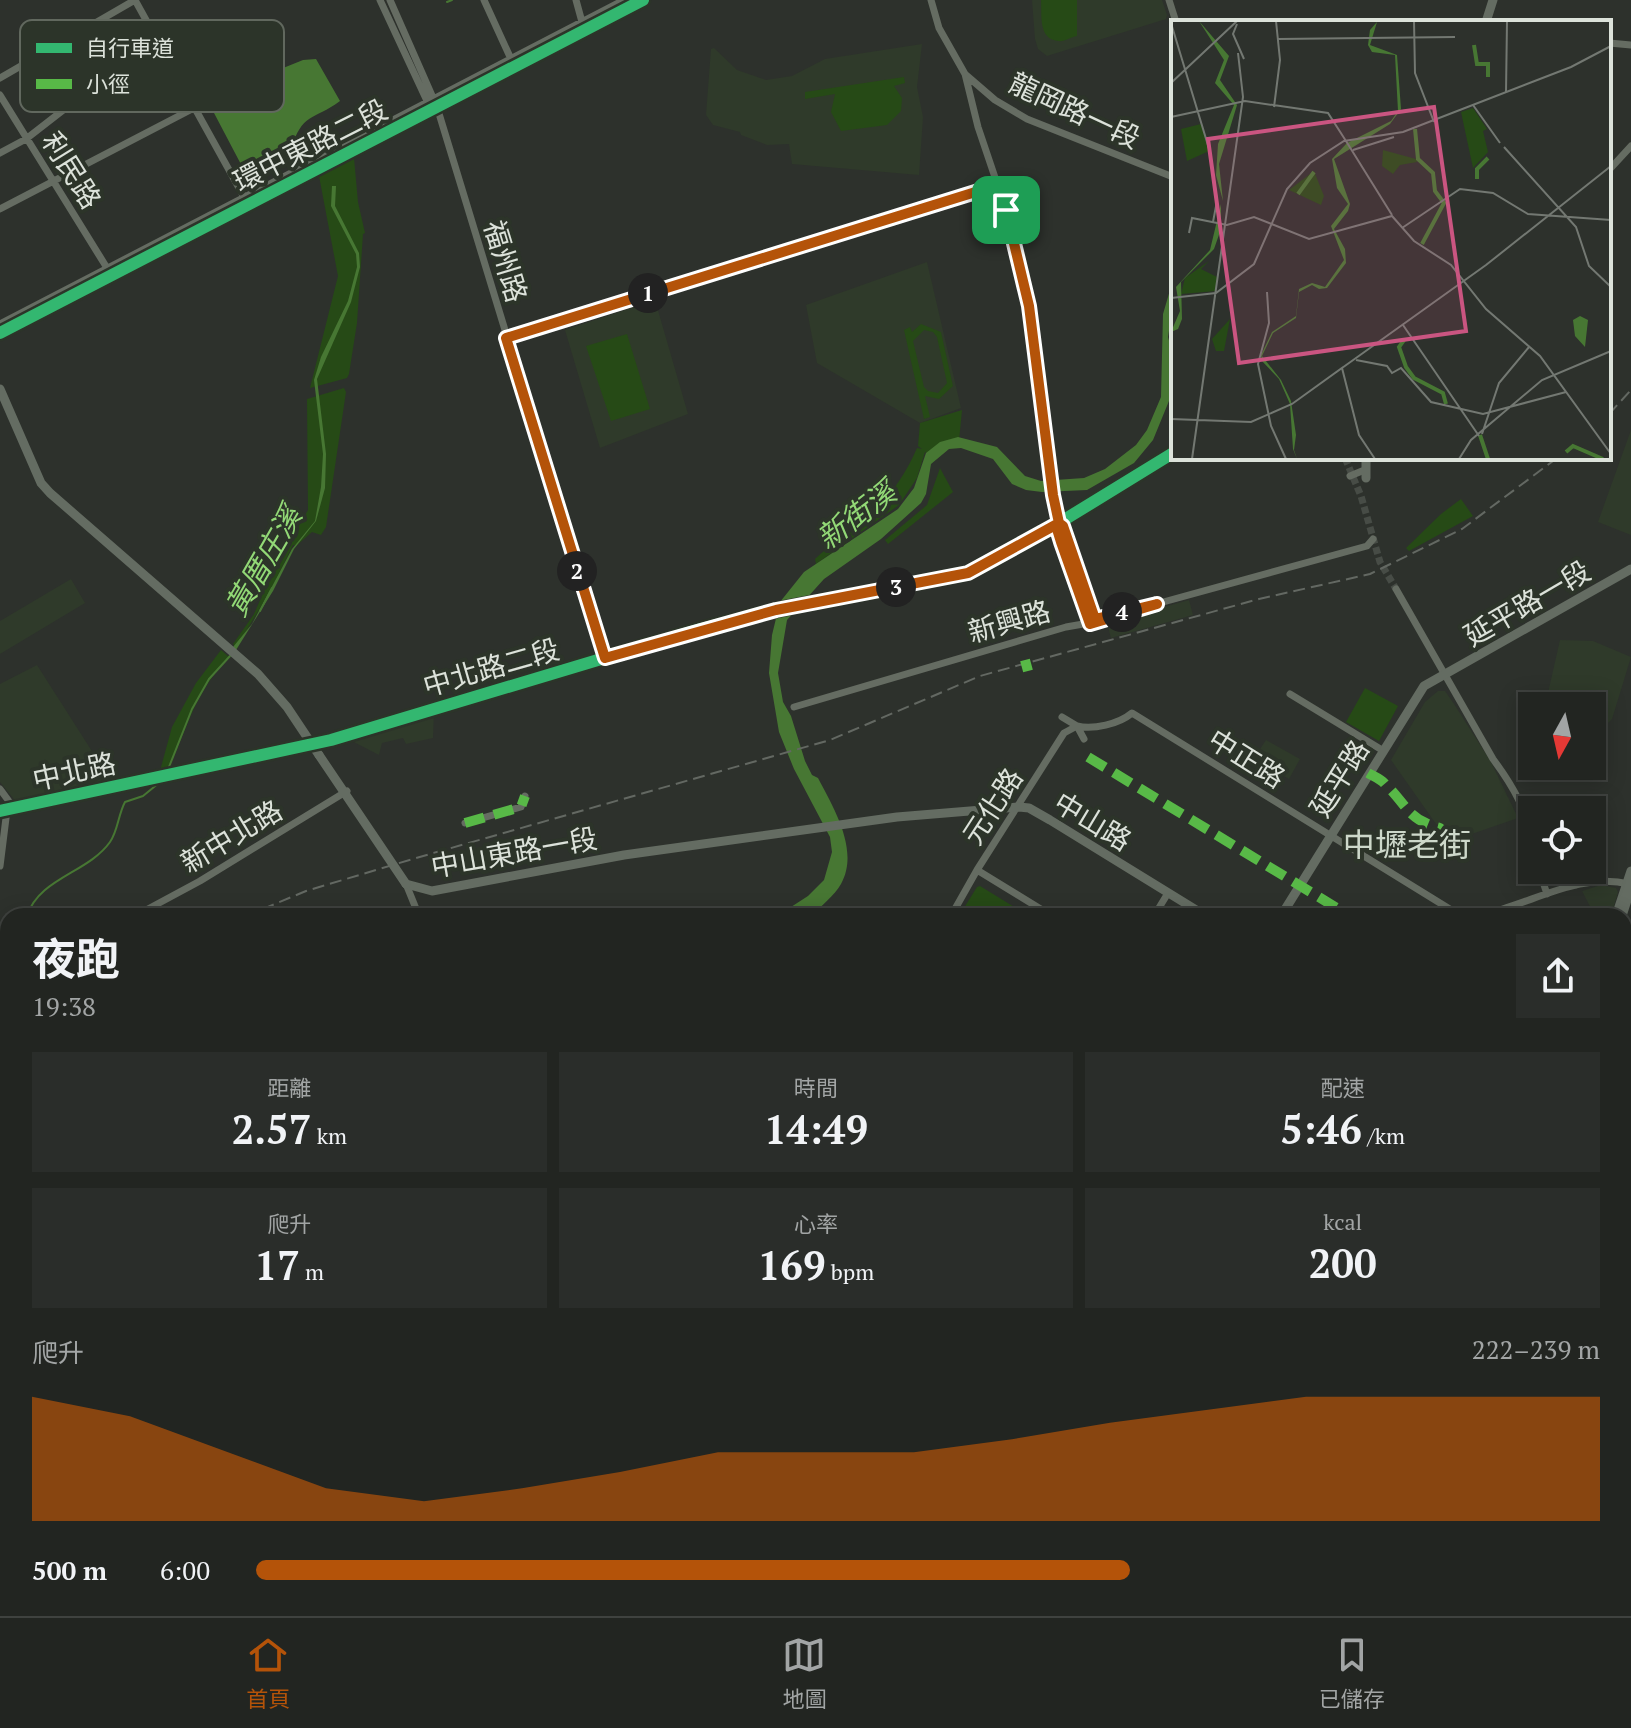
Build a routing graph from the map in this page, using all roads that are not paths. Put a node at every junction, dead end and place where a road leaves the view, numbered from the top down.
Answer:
1 (135, 0) edge
2 (380, 0) edge
3 (390, 0) edge
4 (484, 0) edge
5 (576, 0) edge
6 (624, 0) edge
7 (643, 0) edge
8 (931, 0) edge
9 (1169, 0) edge
10 (1493, 0) edge
11 (100, 20) edge
12 (147, 20) edge
13 (1175, 20) edge
14 (1487, 20) edge
15 (582, 22) junction
16 (1611, 43) edge
17 (1631, 45) edge
18 (511, 59) junction
19 (20, 66) edge
20 (965, 74) junction
21 (0, 78) edge
22 (0, 95) edge
23 (433, 103) junction
24 (61, 112) edge
25 (186, 112) edge
26 (196, 112) edge
27 (26, 139) junction
28 (1631, 146) edge
29 (0, 153) edge
30 (1611, 168) edge
31 (1171, 176) edge
32 (53, 181) junction
33 (998, 185) junction
34 (244, 197) junction
35 (0, 209) edge
36 (107, 268) junction
37 (0, 324) edge
38 (0, 333) edge
39 (506, 338) junction
40 (0, 389) edge
41 (1171, 454) edge
42 (1366, 460) edge
43 (1364, 474) joint
44 (1350, 476) dead end
45 (1059, 523) junction
46 (1373, 539) dead end
47 (1631, 569) edge
48 (1396, 589) tunnel mouth
49 (1093, 622) junction
50 (605, 658) junction
51 (1444, 673) junction
52 (1290, 694) dead end
53 (794, 707) dead end
54 (1062, 717) dead end
55 (1077, 726) junction
56 (1084, 739) dead end
57 (311, 743) junction
58 (1382, 750) junction
59 (0, 789) edge
60 (348, 790) dead end
61 (525, 796) dead end
62 (1518, 798) edge
63 (1019, 807) junction
64 (3, 810) edge
65 (465, 823) dead end
66 (820, 828) joint
67 (1331, 834) junction
68 (0, 866) edge
69 (977, 870) junction
70 (1631, 871) edge
71 (1630, 882) edge
72 (406, 884) junction
73 (1544, 884) edge
74 (1576, 885) joint
75 (1168, 893) junction
76 (1547, 894) junction
77 (150, 908) edge
78 (416, 908) edge
79 (956, 908) edge
80 (1039, 908) edge
81 (1159, 908) edge
82 (1193, 908) edge
83 (1286, 908) edge
84 (1448, 908) edge
85 (1499, 908) edge
86 (1619, 908) edge
87 (1625, 908) edge

1 - 11 street
1 - 12 street
2 - 23 street
3 - 23 street
4 - 18 street
5 - 15 street
6 - 15 street, 環中東路二段
7 - 23 street, 環中東路二段
8 - 20 street
9 - 13 street
10 - 14 main road
15 - 18 street, 環中東路二段
16 - 17 street
18 - 23 street, 環中東路二段
19 - 21 street
20 - 31 street, 龍岡路一段
20 - 33 street
22 - 27 street, 利民路
23 - 34 street, 環中東路二段
23 - 38 street, 環中東路二段
23 - 39 street, 福州路
24 - 27 street
25 - 32 street
26 - 34 street
27 - 29 street
27 - 32 street, 利民路
28 - 30 street
32 - 35 street
32 - 36 street, 利民路
33 - 39 street
33 - 45 street
34 - 36 street, 環中東路二段
36 - 37 street, 環中東路二段
39 - 50 street, 福州路
40 - 57 main road, 中山東路一段
41 - 45 street
42 - 43 main road
43 - 44 street
45 - 49 street
45 - 50 street, 中北路二段
46 - 49 street, 新興路
47 - 51 main road, 延平路一段
48 - 51 street
49 - 53 street, 新興路
50 - 57 street, 中北路二段
51 - 58 main road, 延平路
51 - 62 street
52 - 58 street
54 - 55 street
55 - 56 street
55 - 63 street, 元化路
55 - 67 street, 中正路
57 - 64 street, 中北路
57 - 72 main road, 中山東路一段, bridge
58 - 67 main road, 延平路
59 - 64 street
60 - 77 street, 新中北路
61 - 65 street
63 - 66 main road, 中山路
63 - 69 street, 元化路
63 - 75 main road, 中山路
64 - 68 street
66 - 72 main road, 中山東路一段
67 - 83 main road, 延平路
67 - 84 street, 中正路
69 - 79 street, 元化路
69 - 80 street
70 - 71 main road
71 - 74 street
71 - 86 main road
71 - 87 main road
72 - 78 street
73 - 76 street
74 - 76 street
75 - 81 street
75 - 82 main road, 中山路
76 - 85 street

